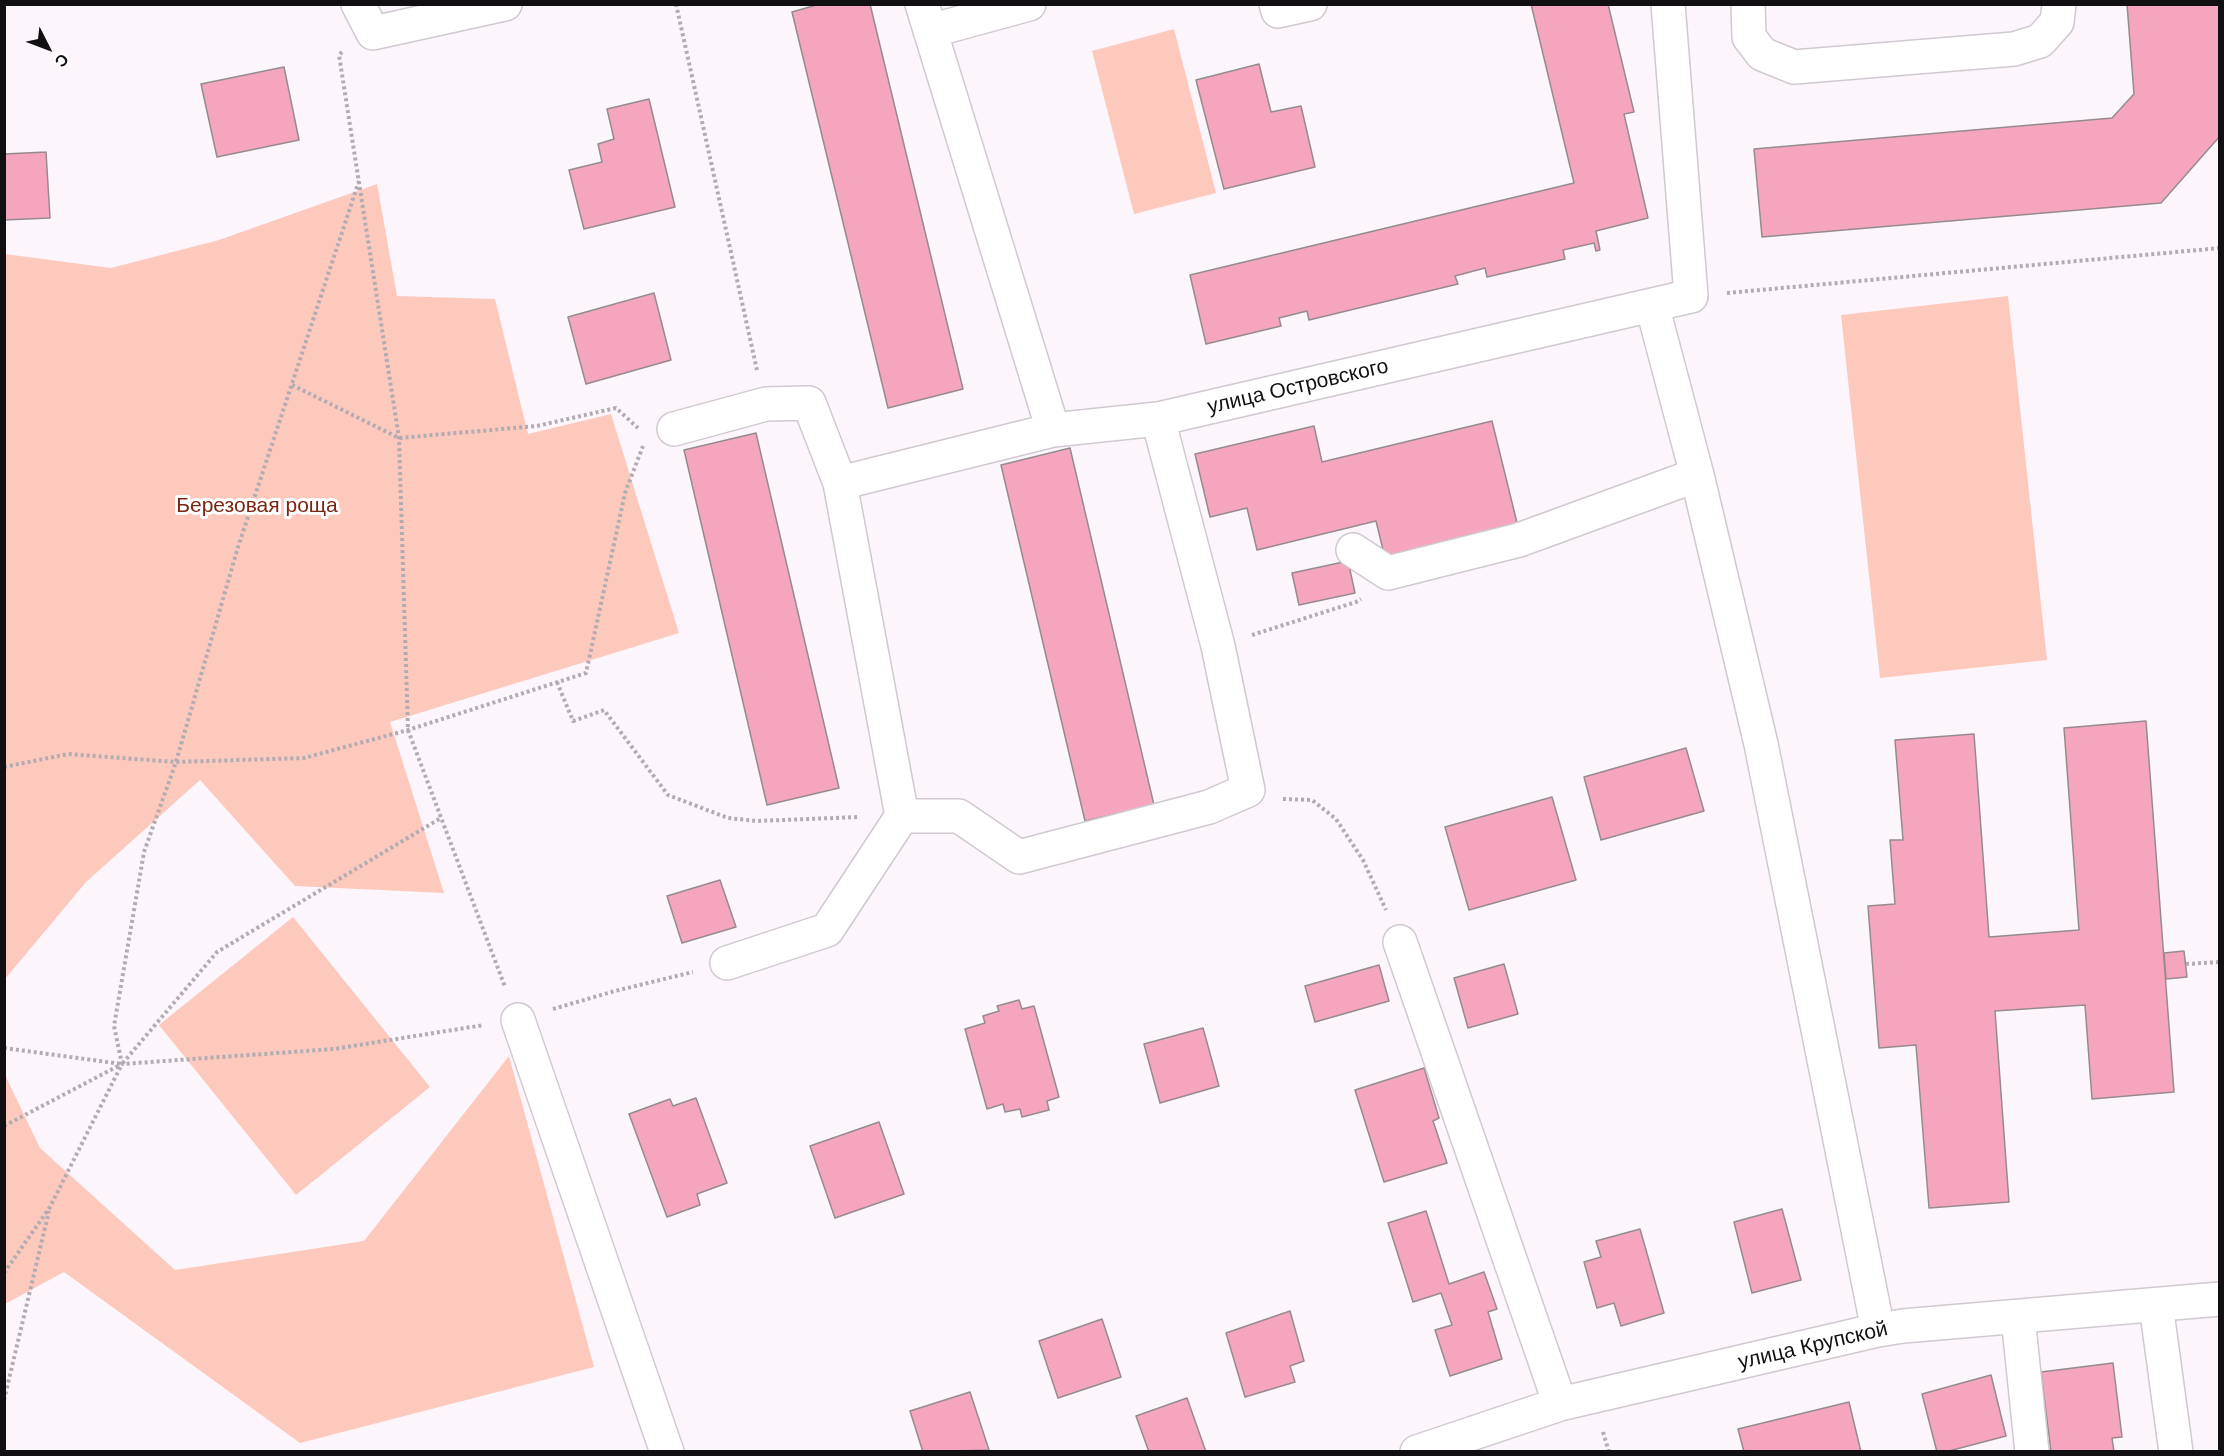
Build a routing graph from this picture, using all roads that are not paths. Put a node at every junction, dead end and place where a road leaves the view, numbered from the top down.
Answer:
1 (505, 4) edge
2 (1029, 4) edge
3 (1276, 4) edge
4 (1310, 4) edge
5 (1668, 4) edge
6 (1748, 4) edge
7 (2059, 4) edge
8 (926, 18) edge
9 (366, 19) edge
10 (1652, 305) junction
11 (1158, 419) junction
12 (1053, 430) junction
13 (660, 433) road end
14 (1697, 475) junction
15 (840, 483) junction
16 (1353, 550) dead end
17 (902, 816) junction
18 (1400, 942) road end
19 (727, 963) road end
20 (518, 1020) road end
21 (2220, 1299) edge
22 (2156, 1305) junction
23 (2018, 1317) junction
24 (1878, 1330) junction
25 (1560, 1404) junction
26 (667, 1452) edge
27 (1417, 1452) edge
28 (2032, 1452) edge
29 (2176, 1452) edge

1 - 9 street
2 - 8 street
3 - 4 street
5 - 10 street, улица Островского
6 - 7 street
8 - 12 street
10 - 11 street, улица Островского
10 - 14 street
11 - 12 street, улица Островского
11 - 17 street
12 - 15 street, улица Островского
13 - 15 street
14 - 16 street
14 - 24 street
15 - 17 street
17 - 19 street
18 - 25 street
20 - 26 street
21 - 22 street, улица Крупской
22 - 23 street, улица Крупской
22 - 29 street
23 - 24 street, улица Крупской
23 - 28 street
24 - 25 street, улица Крупской
25 - 27 street, улица Крупской

